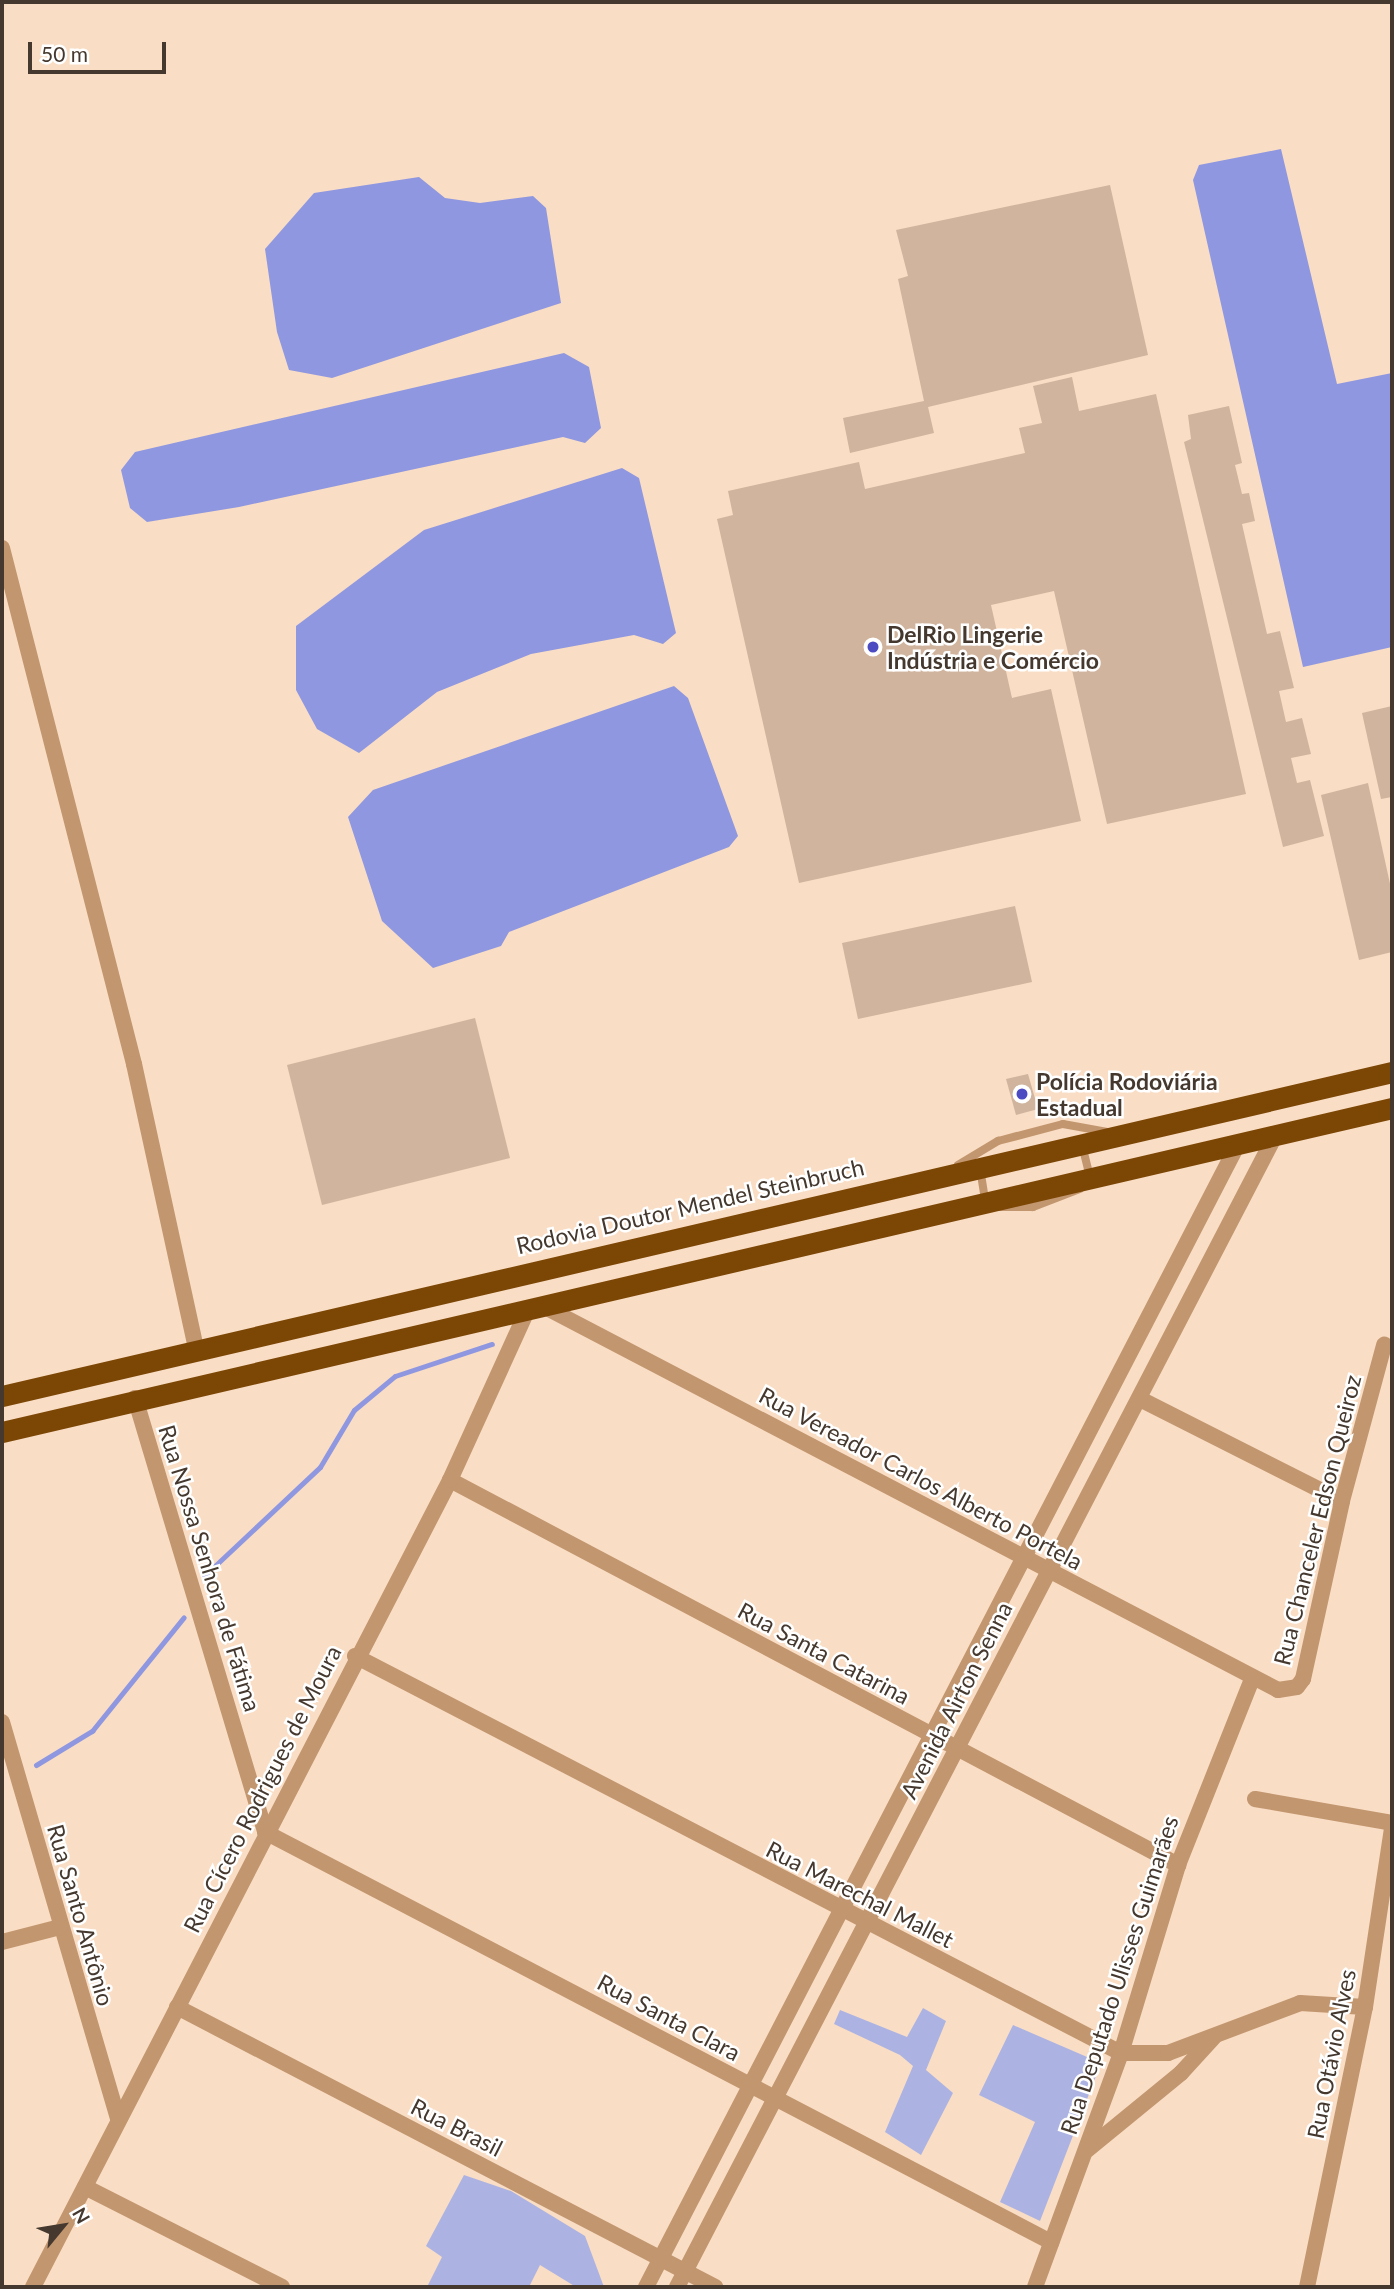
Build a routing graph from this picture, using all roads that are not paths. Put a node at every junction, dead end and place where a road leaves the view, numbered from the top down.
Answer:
1 (2, 548) edge
2 (1392, 1072) edge
3 (1392, 1108) edge
4 (1120, 1134) junction
5 (1276, 1135) junction
6 (1082, 1143) junction
7 (1238, 1144) junction
8 (979, 1165) junction
9 (943, 1174) junction
10 (1090, 1178) junction
11 (986, 1203) junction
12 (535, 1308) junction
13 (1384, 1345) dead end
14 (196, 1349) junction
15 (2, 1396) edge
16 (135, 1398) junction
17 (1140, 1399) junction
18 (1096, 1420) junction
19 (2, 1432) edge
20 (1122, 1433) junction
21 (450, 1480) junction
22 (1342, 1501) junction
23 (1025, 1559) junction
24 (1049, 1570) junction
25 (355, 1656) junction
26 (1252, 1679) junction
27 (1278, 1690) joint
28 (2, 1722) edge
29 (933, 1737) junction
30 (955, 1749) junction
31 (1255, 1799) dead end
32 (1392, 1822) edge
33 (1392, 1828) edge
34 (265, 1832) junction
35 (1178, 1865) junction
36 (1387, 1903) edge
37 (842, 1910) junction
38 (868, 1925) junction
39 (61, 1927) junction
40 (2, 1942) edge
41 (177, 2007) junction
42 (1365, 2007) junction
43 (1214, 2036) junction
44 (1122, 2053) junction
45 (752, 2086) junction
46 (776, 2099) junction
47 (118, 2119) junction
48 (1085, 2151) junction
49 (85, 2187) junction
50 (1051, 2242) junction
51 (661, 2258) junction
52 (685, 2272) junction
53 (33, 2287) edge
54 (282, 2287) edge
55 (646, 2287) edge
56 (677, 2287) edge
57 (715, 2287) edge
58 (1035, 2287) edge
59 (1307, 2287) edge

1 - 14 street
2 - 4 highway, Rodovia Doutor Mendel Steinbruch
3 - 5 highway
4 - 6 highway, Rodovia Doutor Mendel Steinbruch
4 - 9 lane
5 - 7 highway
5 - 17 street, Avenida Airton Senna
6 - 8 highway, Rodovia Doutor Mendel Steinbruch
6 - 10 lane
7 - 10 highway
7 - 18 street, Avenida Airton Senna
8 - 9 highway, Rodovia Doutor Mendel Steinbruch
8 - 11 lane
9 - 14 highway, Rodovia Doutor Mendel Steinbruch
10 - 11 highway
11 - 12 highway
12 - 16 highway
12 - 21 street, Rua Cícero Rodrigues de Moura
12 - 23 street, Rua Vereador Carlos Alberto Portela
13 - 22 street, Rua Chanceler Edson Queiroz
14 - 15 highway, Rodovia Doutor Mendel Steinbruch
16 - 19 highway
16 - 34 street, Rua Nossa Senhora de Fátima
17 - 20 street, Avenida Airton Senna
17 - 22 street
18 - 20 street
18 - 23 street, Avenida Airton Senna
20 - 24 street, Avenida Airton Senna
21 - 25 street, Rua Cícero Rodrigues de Moura
21 - 29 street, Rua Santa Catarina
22 - 27 street, Rua Chanceler Edson Queiroz
23 - 24 street, Rua Vereador Carlos Alberto Portela
23 - 29 street, Avenida Airton Senna
24 - 26 street, Rua Vereador Carlos Alberto Portela
24 - 30 street, Avenida Airton Senna
25 - 34 street, Rua Cícero Rodrigues de Moura
25 - 37 street, Rua Marechal Mallet
26 - 27 street, Rua Vereador Carlos Alberto Portela
26 - 35 street, Rua Deputado Ulisses Guimarães
28 - 39 street, Rua Santo Antônio
29 - 30 street, Rua Santa Catarina
29 - 37 street, Avenida Airton Senna
30 - 35 street, Rua Santa Catarina
30 - 38 street, Avenida Airton Senna
31 - 32 street
33 - 36 street, Rua Otávio Alves
34 - 41 street, Rua Cícero Rodrigues de Moura
34 - 45 street, Rua Santa Clara
35 - 44 street, Rua Deputado Ulisses Guimarães
36 - 42 street, Rua Otávio Alves
37 - 38 street, Rua Marechal Mallet
37 - 45 street, Avenida Airton Senna
38 - 44 street, Rua Marechal Mallet
38 - 46 street, Avenida Airton Senna
39 - 40 street
39 - 47 street, Rua Santo Antônio
41 - 47 street, Rua Cícero Rodrigues de Moura
41 - 51 street, Rua Brasil
42 - 43 street, Rua Marechal Mallet
42 - 59 street, Rua Otávio Alves
43 - 44 street, Rua Marechal Mallet
43 - 48 street
44 - 48 street, Rua Deputado Ulisses Guimarães
45 - 46 street, Rua Santa Clara
45 - 51 street, Avenida Airton Senna
46 - 50 street, Rua Santa Clara
46 - 52 street, Avenida Airton Senna
47 - 49 street, Rua Cícero Rodrigues de Moura
48 - 50 street, Rua Deputado Ulisses Guimarães
49 - 53 street, Rua Cícero Rodrigues de Moura
49 - 54 street
50 - 58 street, Rua Deputado Ulisses Guimarães
51 - 52 street, Rua Brasil
51 - 55 street, Avenida Airton Senna
52 - 56 street, Avenida Airton Senna
52 - 57 street, Rua Brasil

